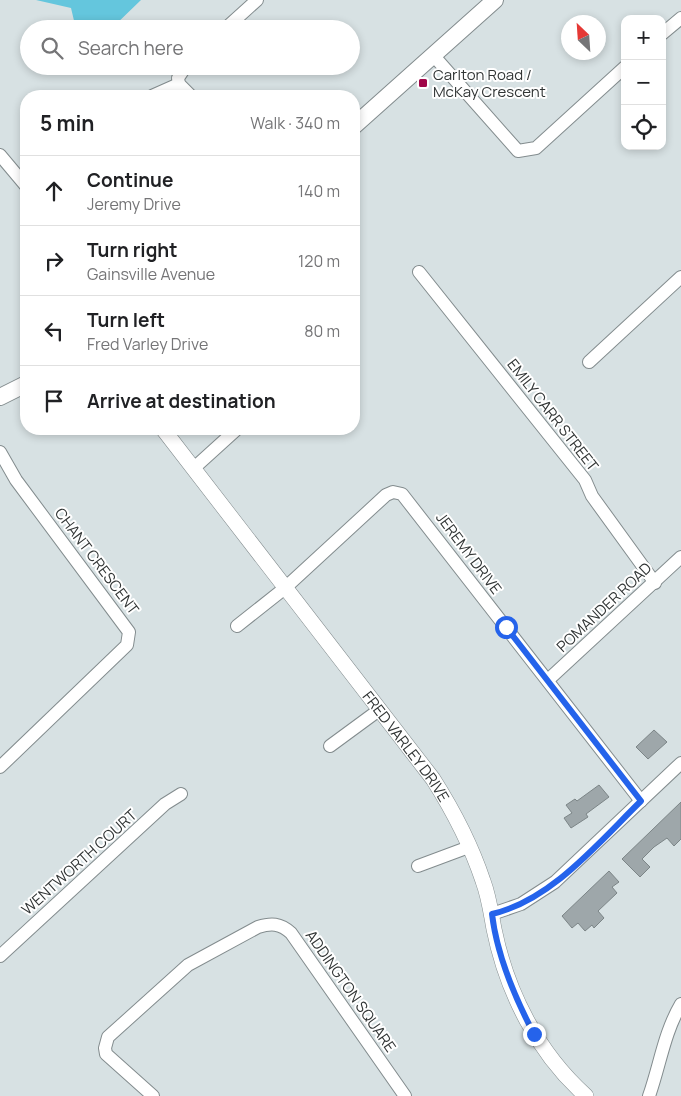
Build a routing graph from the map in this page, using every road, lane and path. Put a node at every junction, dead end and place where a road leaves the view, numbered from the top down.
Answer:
1 (257, 0) edge
2 (495, 0) edge
3 (681, 18) edge
4 (235, 20) edge
5 (666, 31) edge
6 (434, 55) junction
7 (621, 71) edge
8 (180, 75) edge
9 (179, 84) junction
10 (166, 90) edge
11 (185, 90) edge
12 (360, 121) edge
13 (0, 155) edge
14 (20, 179) edge
15 (419, 272) dead end
16 (681, 277) edge
17 (589, 362) dead end
18 (20, 387) edge
19 (0, 397) edge
20 (168, 435) edge
21 (230, 435) edge
22 (0, 452) edge
23 (194, 468) junction
24 (681, 557) edge
25 (655, 583) junction
26 (285, 588) junction
27 (237, 626) dead end
28 (548, 680) junction
29 (379, 710) junction
30 (330, 746) dead end
31 (681, 763) edge
32 (0, 767) edge
33 (181, 794) dead end
34 (641, 801) junction
35 (470, 847) junction
36 (418, 866) dead end
37 (492, 914) junction
38 (0, 956) edge
39 (681, 1004) edge
40 (153, 1096) edge
41 (405, 1096) edge
42 (586, 1096) edge
43 (649, 1096) edge

1 - 4 street
2 - 6 main road
3 - 5 street
6 - 7 street
6 - 12 main road
8 - 9 street
9 - 10 street
9 - 11 street
13 - 14 street
15 - 25 street, EMILY CARR STREET
16 - 17 street
18 - 19 main road
20 - 23 street, FRED VARLEY DRIVE
21 - 23 street
22 - 32 street, CHANT CRESCENT
23 - 26 street, FRED VARLEY DRIVE
24 - 25 street, POMANDER ROAD
25 - 28 street, POMANDER ROAD
26 - 27 street
26 - 28 street, JEREMY DRIVE
26 - 29 street, FRED VARLEY DRIVE
28 - 34 street, JEREMY DRIVE
29 - 30 street
29 - 35 street, FRED VARLEY DRIVE
31 - 34 street
33 - 38 street, WENTWORTH COURT
34 - 37 street
35 - 36 street
35 - 37 street, FRED VARLEY DRIVE
37 - 42 street, FRED VARLEY DRIVE
39 - 43 street
40 - 41 street, ADDINGTON SQUARE

